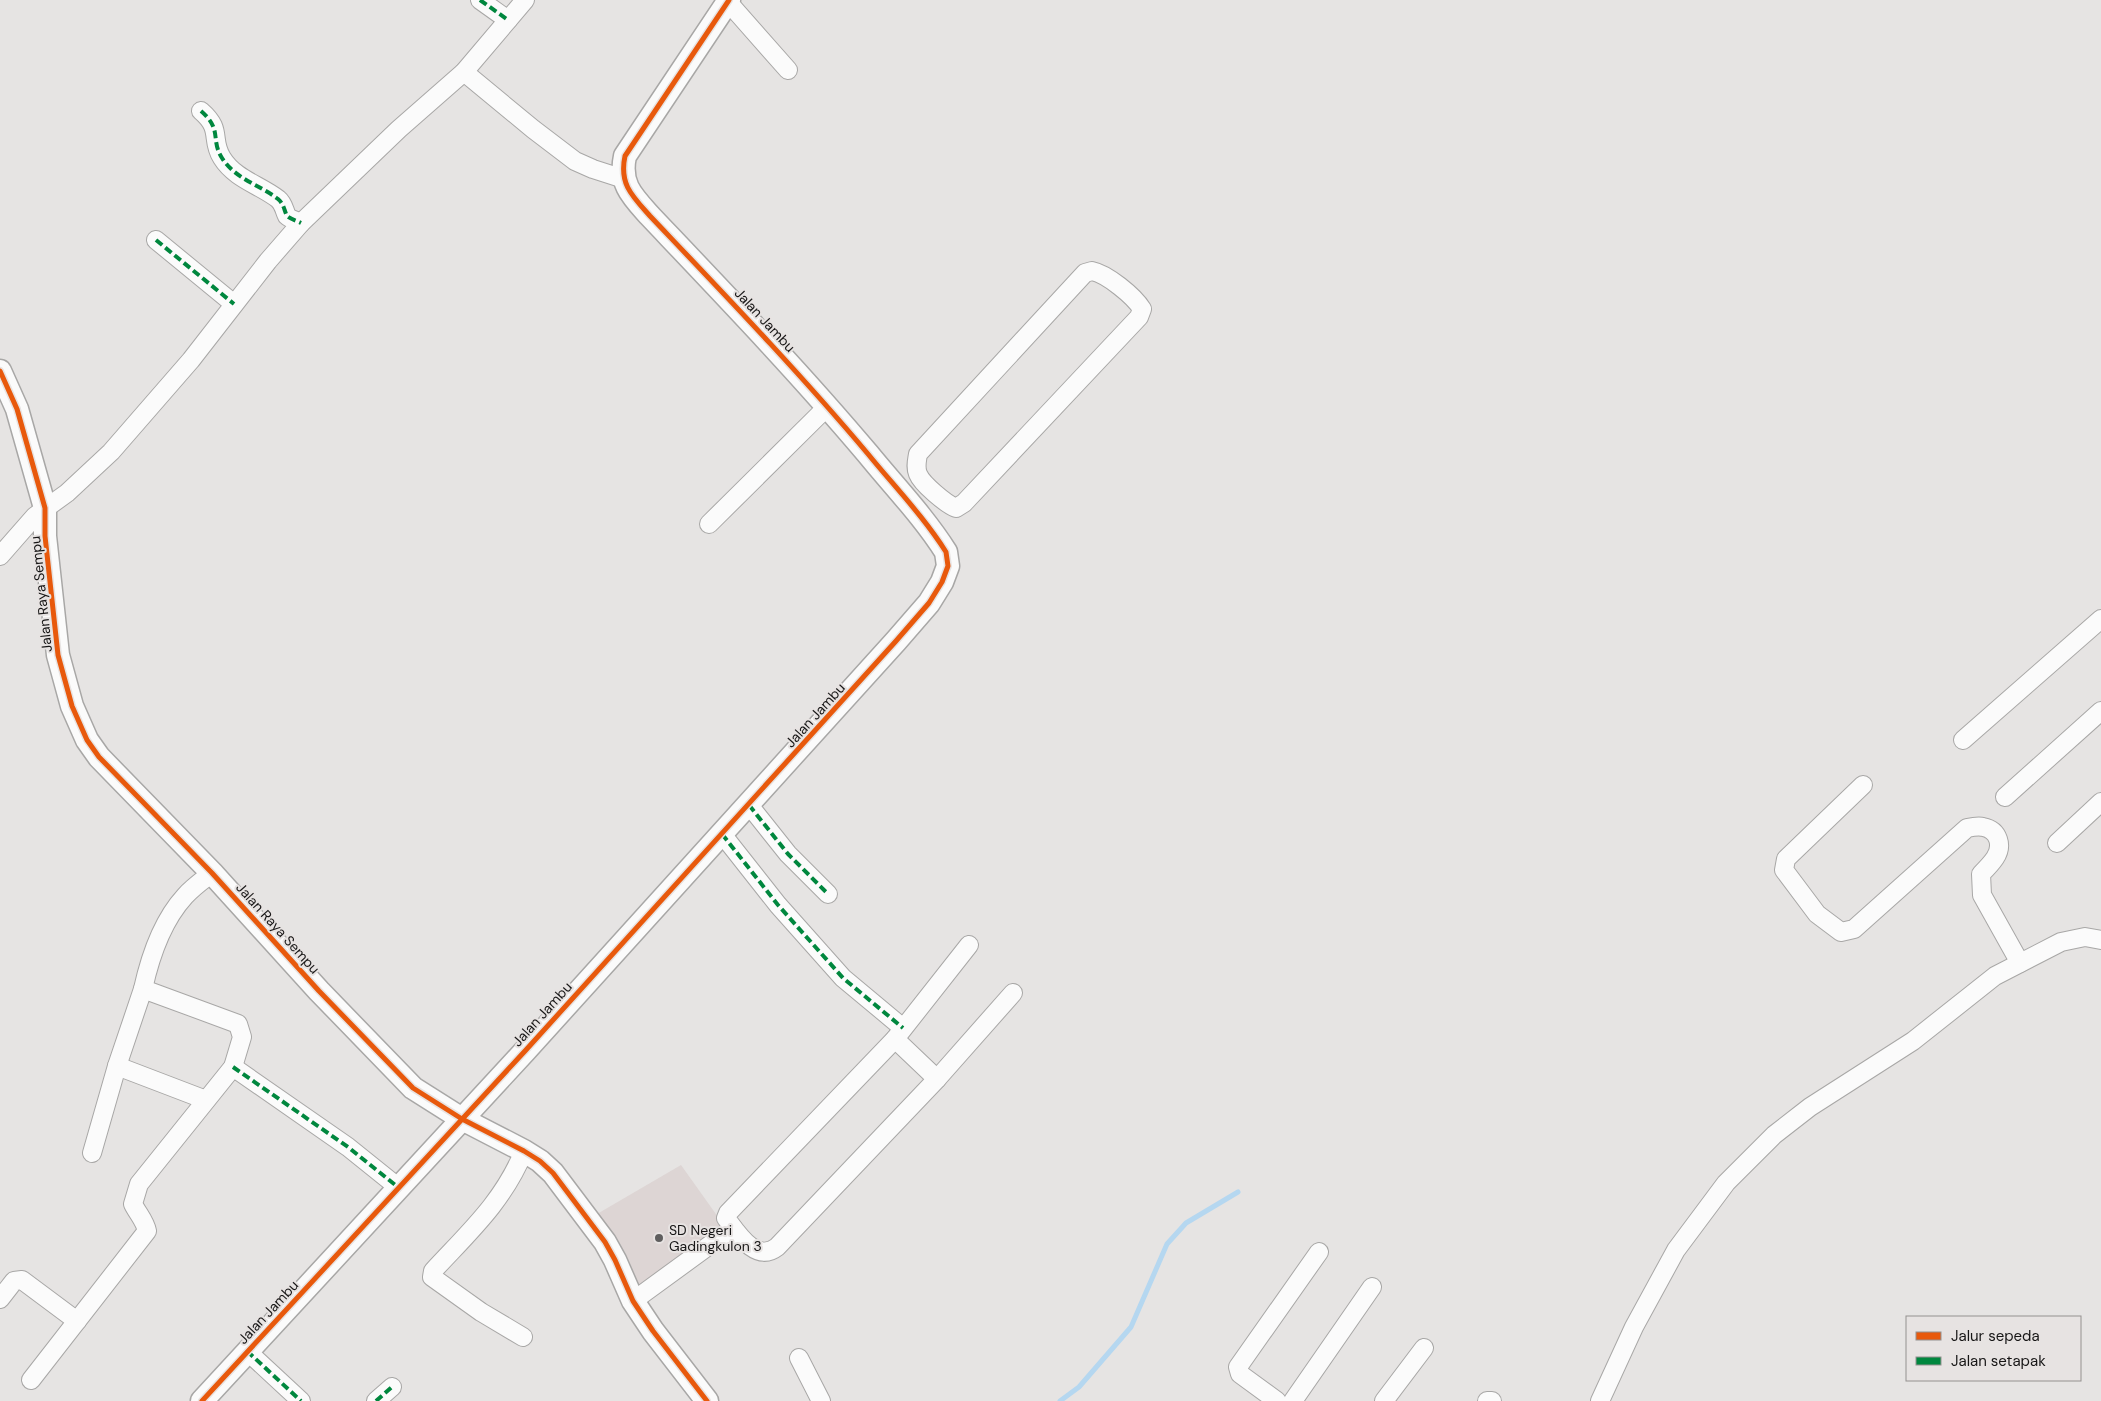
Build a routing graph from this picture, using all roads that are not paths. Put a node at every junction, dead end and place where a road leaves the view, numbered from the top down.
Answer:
1 (480, 0) edge
2 (525, 0) edge
3 (728, 1) edge
4 (508, 20) junction
5 (788, 70) dead end
6 (464, 72) junction
7 (200, 111) dead end
8 (624, 179) junction
9 (301, 223) junction
10 (156, 240) dead end
11 (234, 304) junction
12 (0, 371) edge
13 (828, 406) junction
14 (918, 476) junction
15 (900, 493) junction
16 (45, 508) junction
17 (709, 524) dead end
18 (0, 556) edge
19 (2101, 619) edge
20 (2101, 711) edge
21 (1963, 740) dead end
22 (1863, 785) dead end
23 (2005, 797) dead end
24 (2101, 802) edge
25 (749, 805) junction
26 (722, 834) junction
27 (2057, 843) dead end
28 (212, 873) junction
29 (828, 894) dead end
30 (2101, 940) edge
31 (970, 945) dead end
32 (2020, 963) junction
33 (143, 988) junction
34 (1014, 993) dead end
35 (899, 1033) junction
36 (116, 1066) junction
37 (232, 1067) junction
38 (937, 1079) junction
39 (206, 1100) junction
40 (462, 1119) junction
41 (524, 1151) junction
42 (92, 1153) dead end
43 (399, 1188) junction
44 (733, 1228) junction
45 (1319, 1252) dead end
46 (1372, 1287) dead end
47 (0, 1299) edge
48 (634, 1301) junction
49 (77, 1321) junction
50 (524, 1337) dead end
51 (1424, 1348) dead end
52 (247, 1351) junction
53 (799, 1358) dead end
54 (31, 1380) dead end
55 (392, 1387) dead end
56 (202, 1401) edge
57 (301, 1401) edge
58 (376, 1401) edge
59 (707, 1401) edge
60 (821, 1401) edge
61 (1277, 1401) edge
62 (1293, 1401) edge
63 (1384, 1401) edge
64 (1487, 1401) edge
65 (1492, 1401) edge
66 (1600, 1401) edge

1 - 4 street
2 - 4 street
3 - 5 street
3 - 8 street
4 - 6 street
6 - 8 street
6 - 9 street
7 - 9 street
8 - 13 street, Jalan Jambu
9 - 11 street
10 - 11 street
11 - 16 street
12 - 16 street, Jalan Raya Sempu
13 - 15 street, Jalan Jambu
13 - 17 street
14 - 14 street
14 - 15 street
15 - 25 street, Jalan Jambu
16 - 18 street
16 - 28 street, Jalan Raya Sempu
19 - 21 street
20 - 23 street
22 - 32 street
24 - 27 street
25 - 26 street, Jalan Jambu
25 - 29 street
26 - 35 street
26 - 40 street, Jalan Jambu
28 - 33 street
28 - 40 street, Jalan Raya Sempu
30 - 32 street
31 - 35 street
32 - 66 street
33 - 36 street
33 - 37 street
34 - 38 street
35 - 38 street
35 - 44 street
36 - 39 street
36 - 42 street
37 - 39 street
37 - 43 street
38 - 44 street
39 - 49 street
40 - 41 street, Jalan Raya Sempu
40 - 43 street, Jalan Jambu
41 - 48 street, Jalan Raya Sempu
41 - 50 street
43 - 52 street, Jalan Jambu
44 - 48 street
45 - 61 street
46 - 62 street
47 - 49 street
48 - 59 street, Jalan Raya Sempu
49 - 54 street
51 - 63 street
52 - 56 street, Jalan Jambu
52 - 57 street
53 - 60 street
55 - 58 street
64 - 65 street

